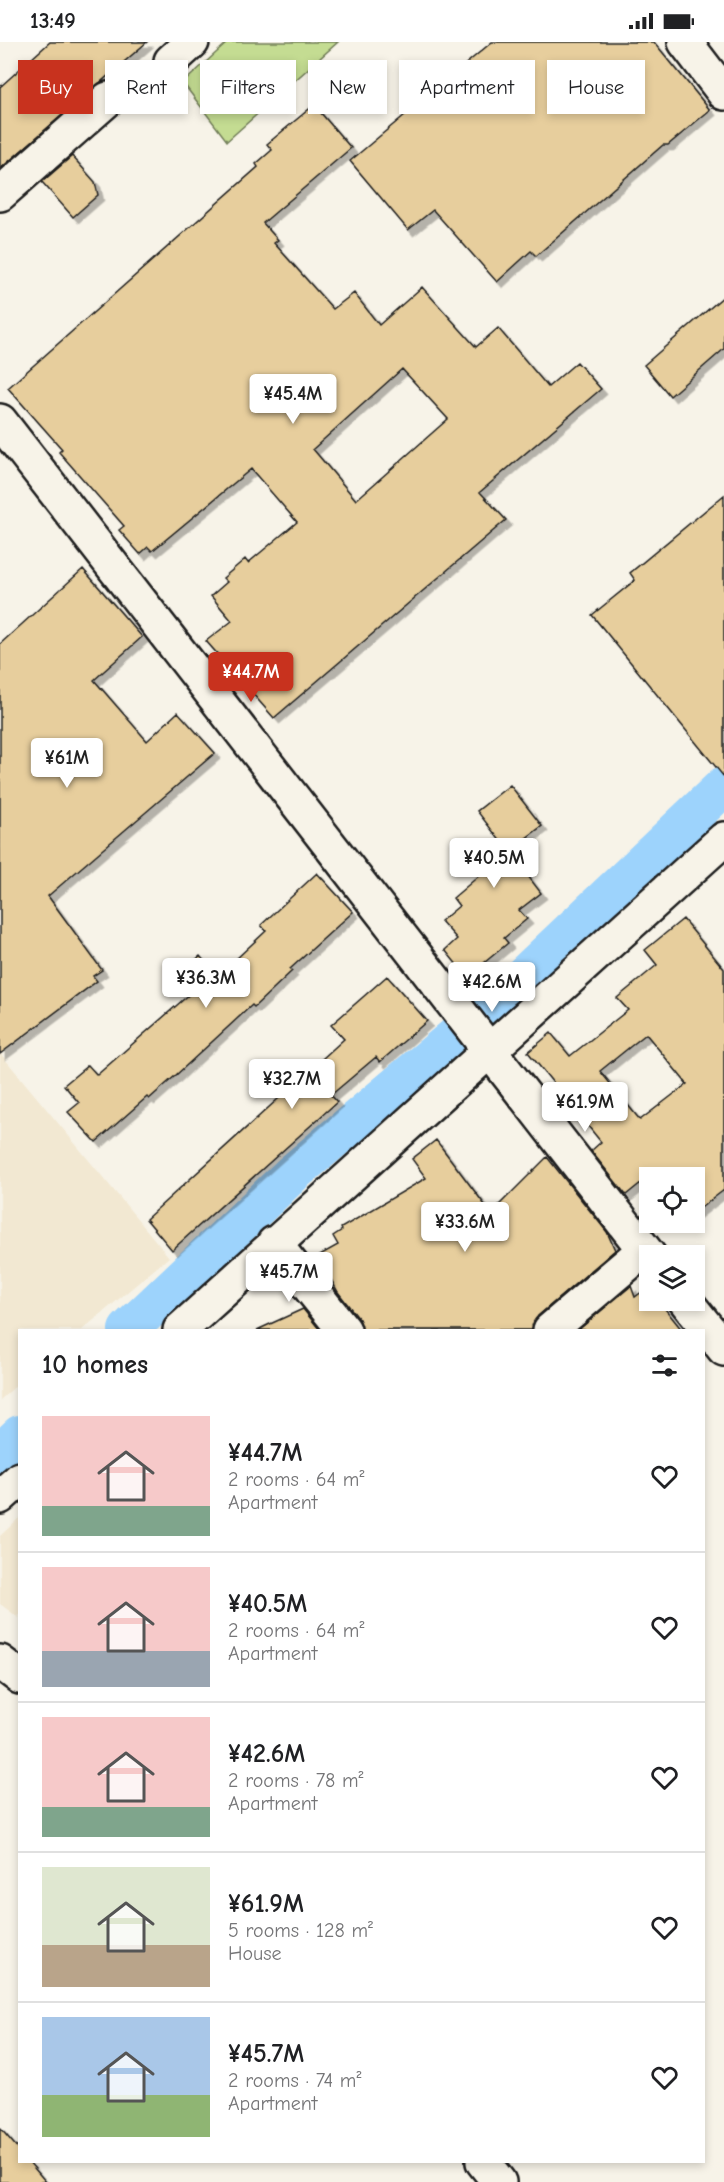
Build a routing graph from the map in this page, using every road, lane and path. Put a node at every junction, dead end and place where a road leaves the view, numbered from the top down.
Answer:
1 (685, 42) edge
2 (724, 93) edge
3 (105, 102) edge
4 (0, 194) edge
5 (0, 421) edge
6 (724, 838) edge
7 (477, 1036) junction
8 (274, 1243) junction
9 (641, 1245) edge
10 (639, 1259) edge
11 (694, 1311) edge
12 (181, 1329) edge
13 (343, 1329) edge
14 (551, 1329) edge
15 (724, 1348) edge
16 (18, 1481) edge
17 (0, 1497) edge
18 (0, 1662) edge
19 (18, 1676) edge
20 (484, 2163) edge
21 (499, 2182) edge

1 - 2 street
3 - 4 street
5 - 7 street
6 - 7 street
7 - 8 street
7 - 9 street
8 - 12 street
8 - 13 street
10 - 14 street
11 - 15 street
16 - 17 street
18 - 19 street
20 - 21 street

